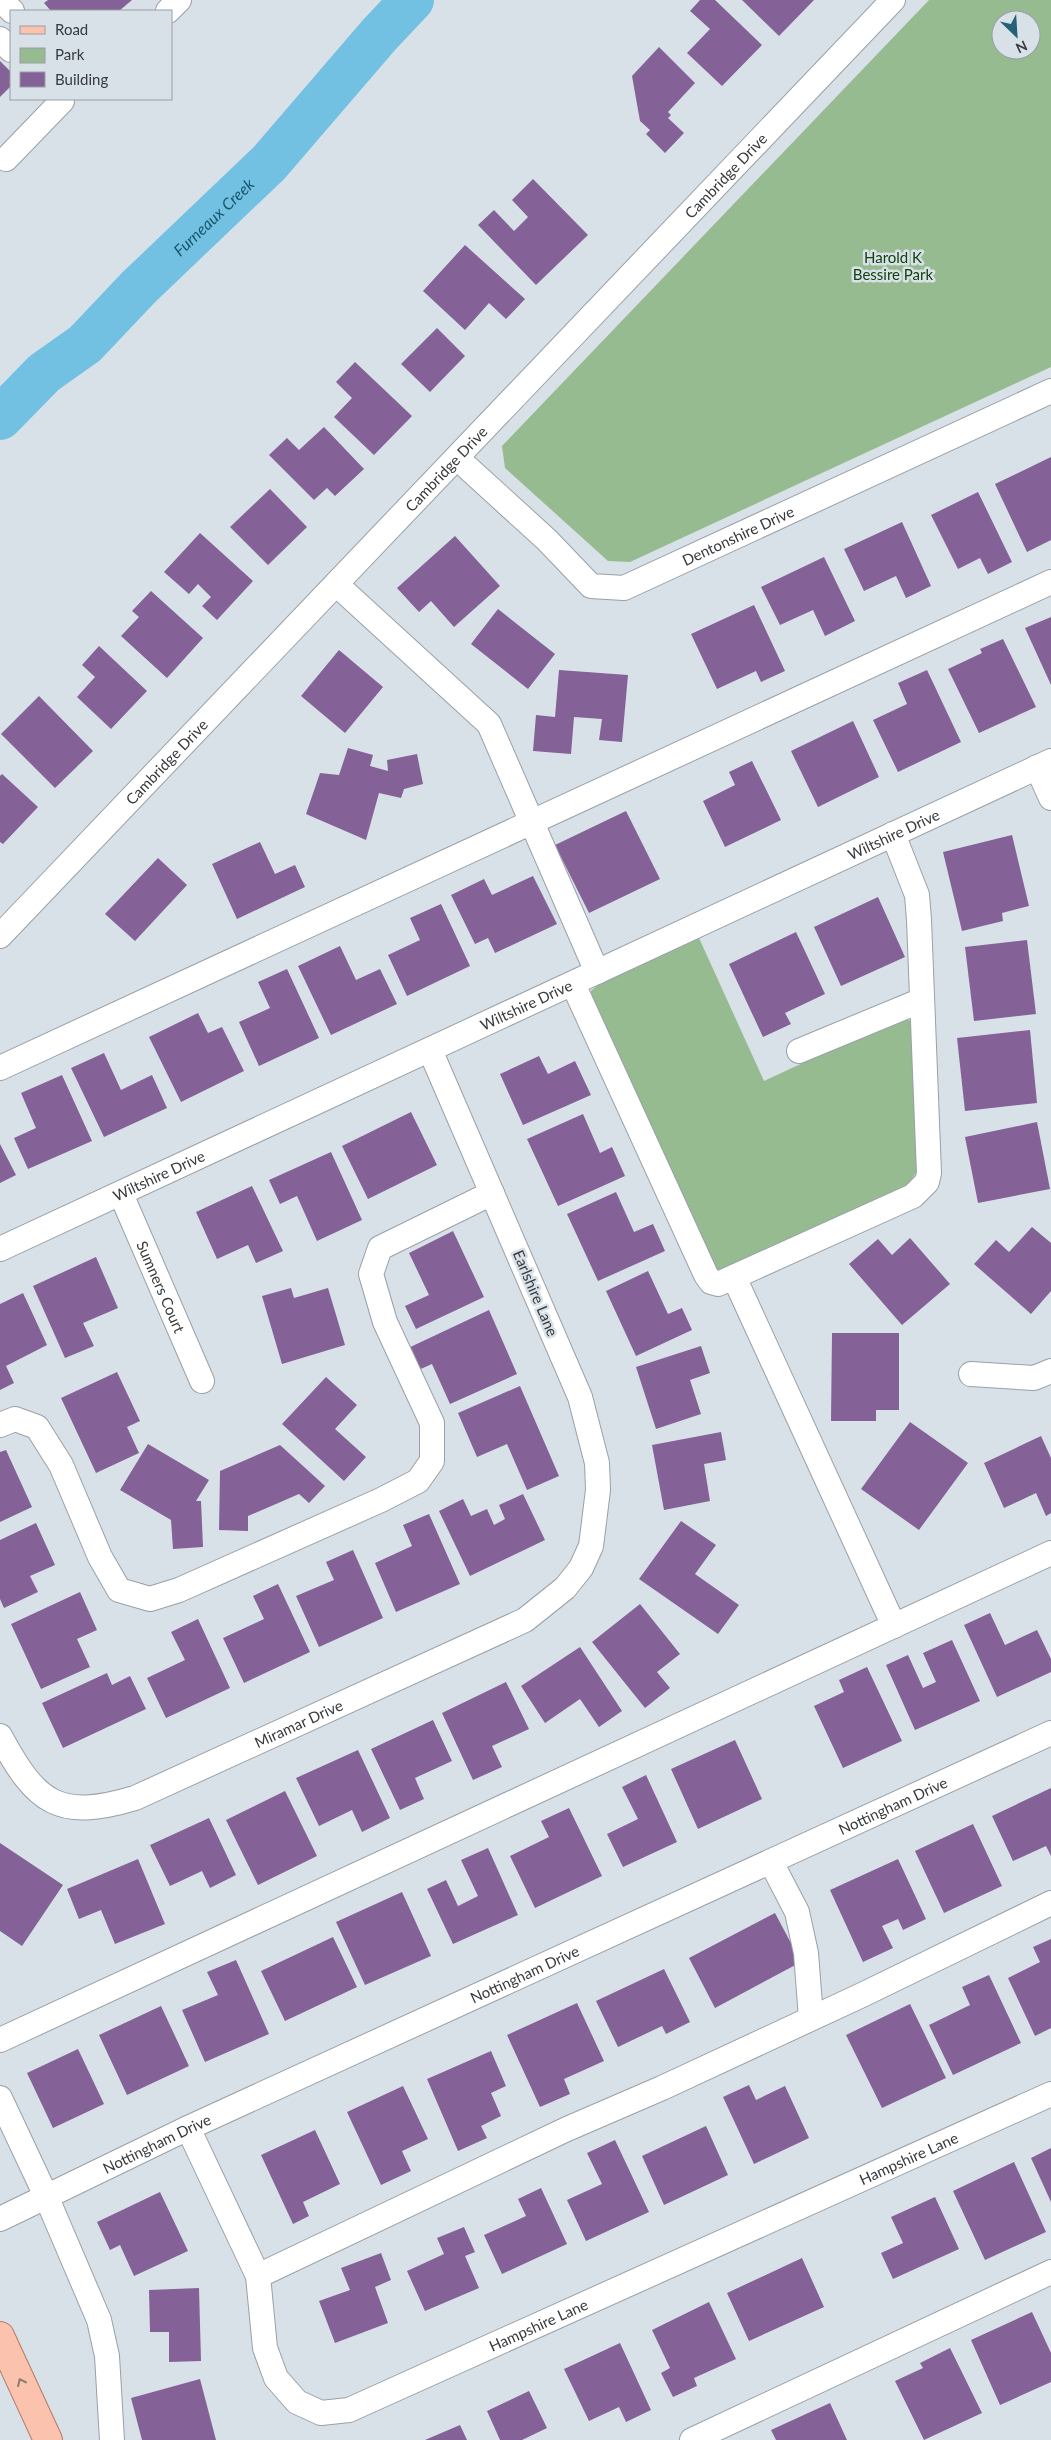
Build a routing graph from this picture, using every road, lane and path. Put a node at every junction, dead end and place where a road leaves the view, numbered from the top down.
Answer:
1 (1, 0) edge
2 (179, 0) edge
3 (893, 0) edge
4 (11, 10) edge
5 (169, 10) edge
6 (0, 39) edge
7 (10, 49) edge
8 (61, 100) edge
9 (6, 159) dead end
10 (1051, 391) edge
11 (456, 458) junction
12 (1051, 582) edge
13 (336, 584) junction
14 (1044, 764) edge
15 (1051, 798) edge
16 (533, 822) junction
17 (893, 834) junction
18 (0, 936) edge
19 (597, 972) junction
20 (573, 984) junction
21 (922, 1000) junction
22 (430, 1050) junction
23 (800, 1051) dead end
24 (0, 1068) edge
25 (492, 1193) junction
26 (121, 1194) junction
27 (0, 1249) edge
28 (734, 1277) junction
29 (1051, 1371) edge
30 (971, 1374) dead end
31 (202, 1380) dead end
32 (0, 1425) edge
33 (591, 1546) joint
34 (1051, 1553) edge
35 (894, 1626) junction
36 (1051, 1733) edge
37 (0, 1736) edge
38 (771, 1862) junction
39 (1051, 1903) edge
40 (812, 2018) junction
41 (0, 2040) edge
42 (1051, 2094) edge
43 (0, 2098) edge
44 (188, 2128) junction
45 (46, 2196) junction
46 (0, 2219) edge
47 (1051, 2272) edge
48 (258, 2276) junction
49 (0, 2336) edge
50 (48, 2440) edge
51 (112, 2440) edge
52 (692, 2440) edge

1 - 4 street
2 - 5 street
3 - 11 street, Cambridge Drive
6 - 7 street
8 - 9 street
10 - 11 street, Dentonshire Drive
11 - 13 street, Cambridge Drive
12 - 16 street
13 - 16 street
13 - 18 street, Cambridge Drive
14 - 15 street
14 - 17 street, Wiltshire Drive
16 - 19 street
16 - 24 street
17 - 19 street, Wiltshire Drive
17 - 21 street
19 - 20 street, Wiltshire Drive
20 - 22 street, Wiltshire Drive
20 - 28 street
21 - 23 street
21 - 28 street
22 - 25 street, Earlshire Lane
22 - 26 street, Wiltshire Drive
25 - 32 street
25 - 33 street, Earlshire Lane
26 - 27 street, Wiltshire Drive
26 - 31 street, Sumners Court
28 - 35 street
29 - 30 street
33 - 37 street, Miramar Drive
34 - 35 street
35 - 41 street
36 - 38 street, Nottingham Drive
38 - 40 street
38 - 44 street, Nottingham Drive
39 - 40 street
40 - 48 street
42 - 48 street, Hampshire Lane
43 - 45 street
44 - 45 street, Nottingham Drive
44 - 48 street, Hampshire Lane
45 - 46 street, Nottingham Drive
45 - 51 street
47 - 52 street
50 -> 49 main road

